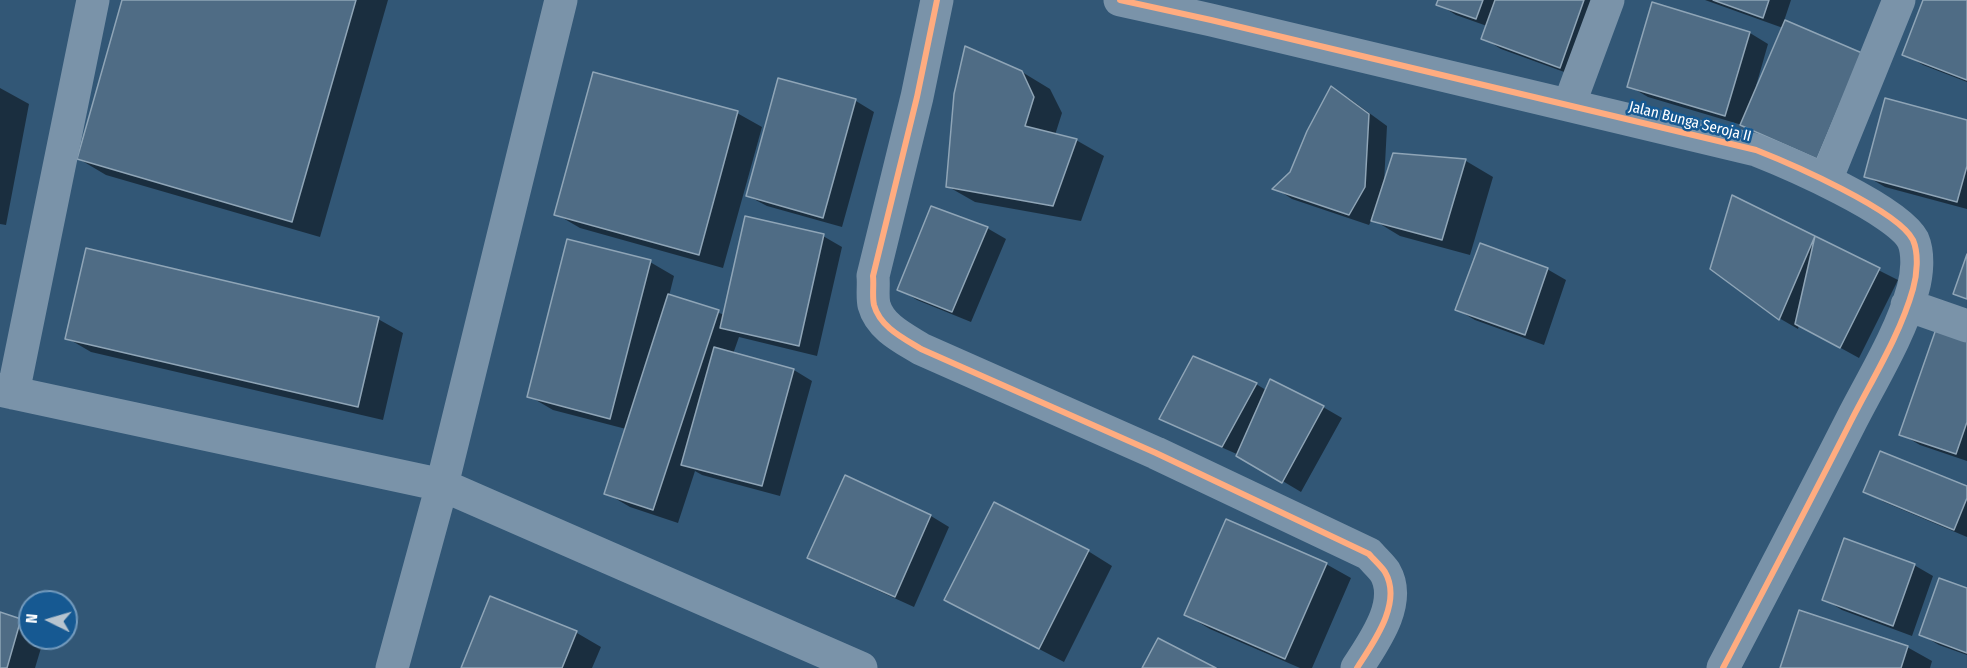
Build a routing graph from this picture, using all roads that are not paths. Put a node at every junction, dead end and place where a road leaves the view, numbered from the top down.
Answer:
1 (93, 0) edge
2 (561, 0) edge
3 (937, 0) edge
4 (1120, 0) edge
5 (1608, 0) edge
6 (1899, 0) edge
7 (1213, 10) edge
8 (1569, 105) junction
9 (1826, 180) junction
10 (1907, 305) junction
11 (1967, 326) edge
12 (7, 391) edge
13 (442, 486) junction
14 (392, 668) edge
15 (861, 668) edge
16 (1357, 668) edge
17 (1723, 668) edge

1 - 12 street
2 - 13 street
3 - 16 street
4 - 7 street, Jalan Bunga Seroja II
5 - 8 street
6 - 9 street
7 - 8 street, Jalan Bunga Seroja II
8 - 9 street, Jalan Bunga Seroja II
9 - 10 street, Jalan Bunga Seroja II
10 - 11 street
10 - 17 street, Jalan Bunga Seroja II
12 - 13 street
13 - 14 street
13 - 15 street

